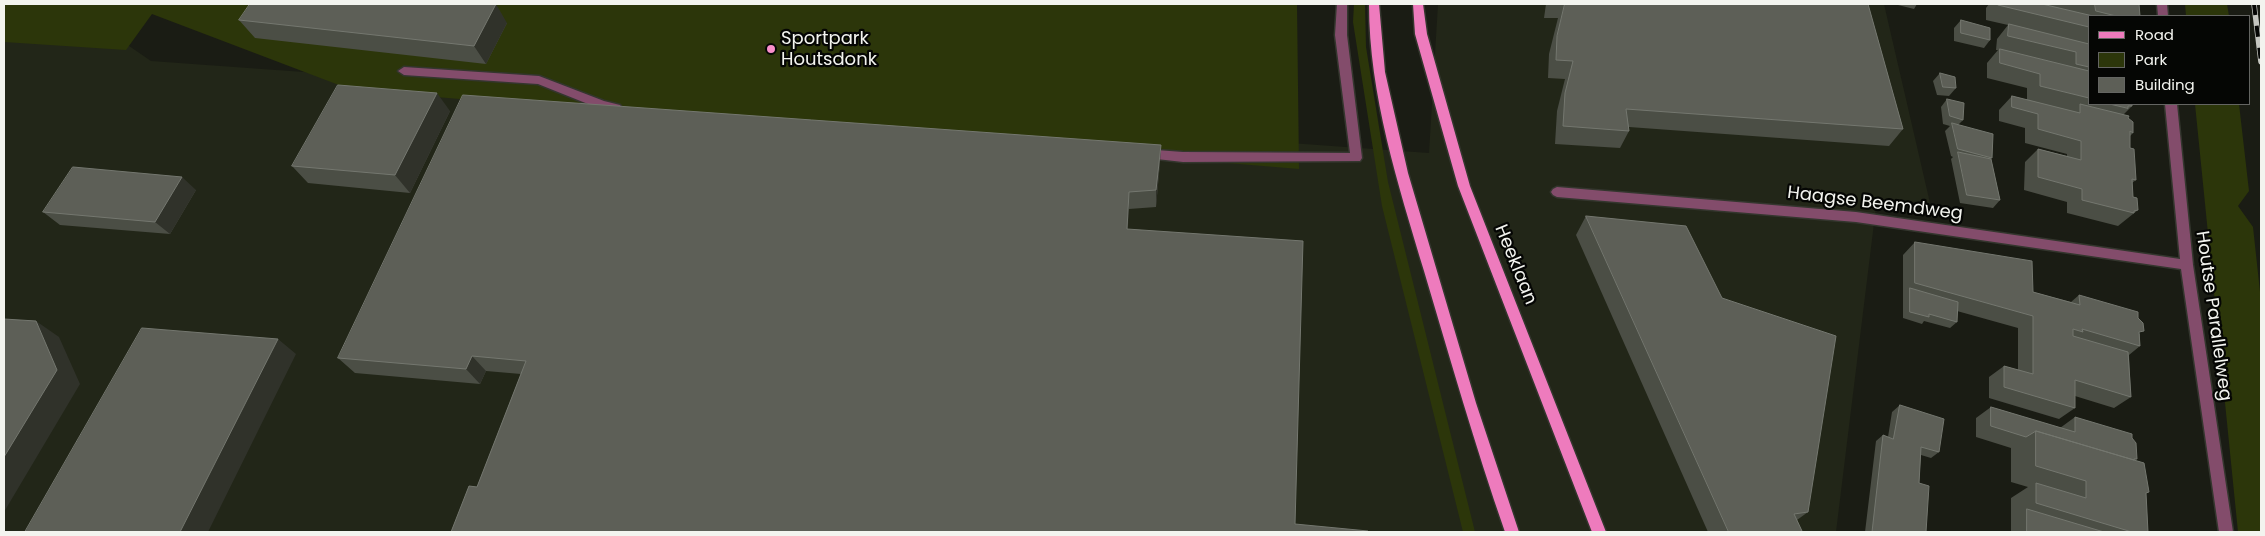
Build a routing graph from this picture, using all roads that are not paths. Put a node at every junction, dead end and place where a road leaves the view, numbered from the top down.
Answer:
1 (1342, 4) edge
2 (1374, 4) edge
3 (1418, 4) edge
4 (404, 71) dead end
5 (2171, 105) edge
6 (629, 111) edge
7 (1133, 153) edge
8 (1557, 192) dead end
9 (2187, 265) junction
10 (1512, 532) edge
11 (1599, 532) edge
12 (2226, 532) edge

1 - 7 street
2 - 10 main road
3 - 11 main road, Heeklaan
4 - 6 street
5 - 9 street, Houtse Parallelweg
8 - 9 street, Haagse Beemdweg
9 - 12 street, Houtse Parallelweg

